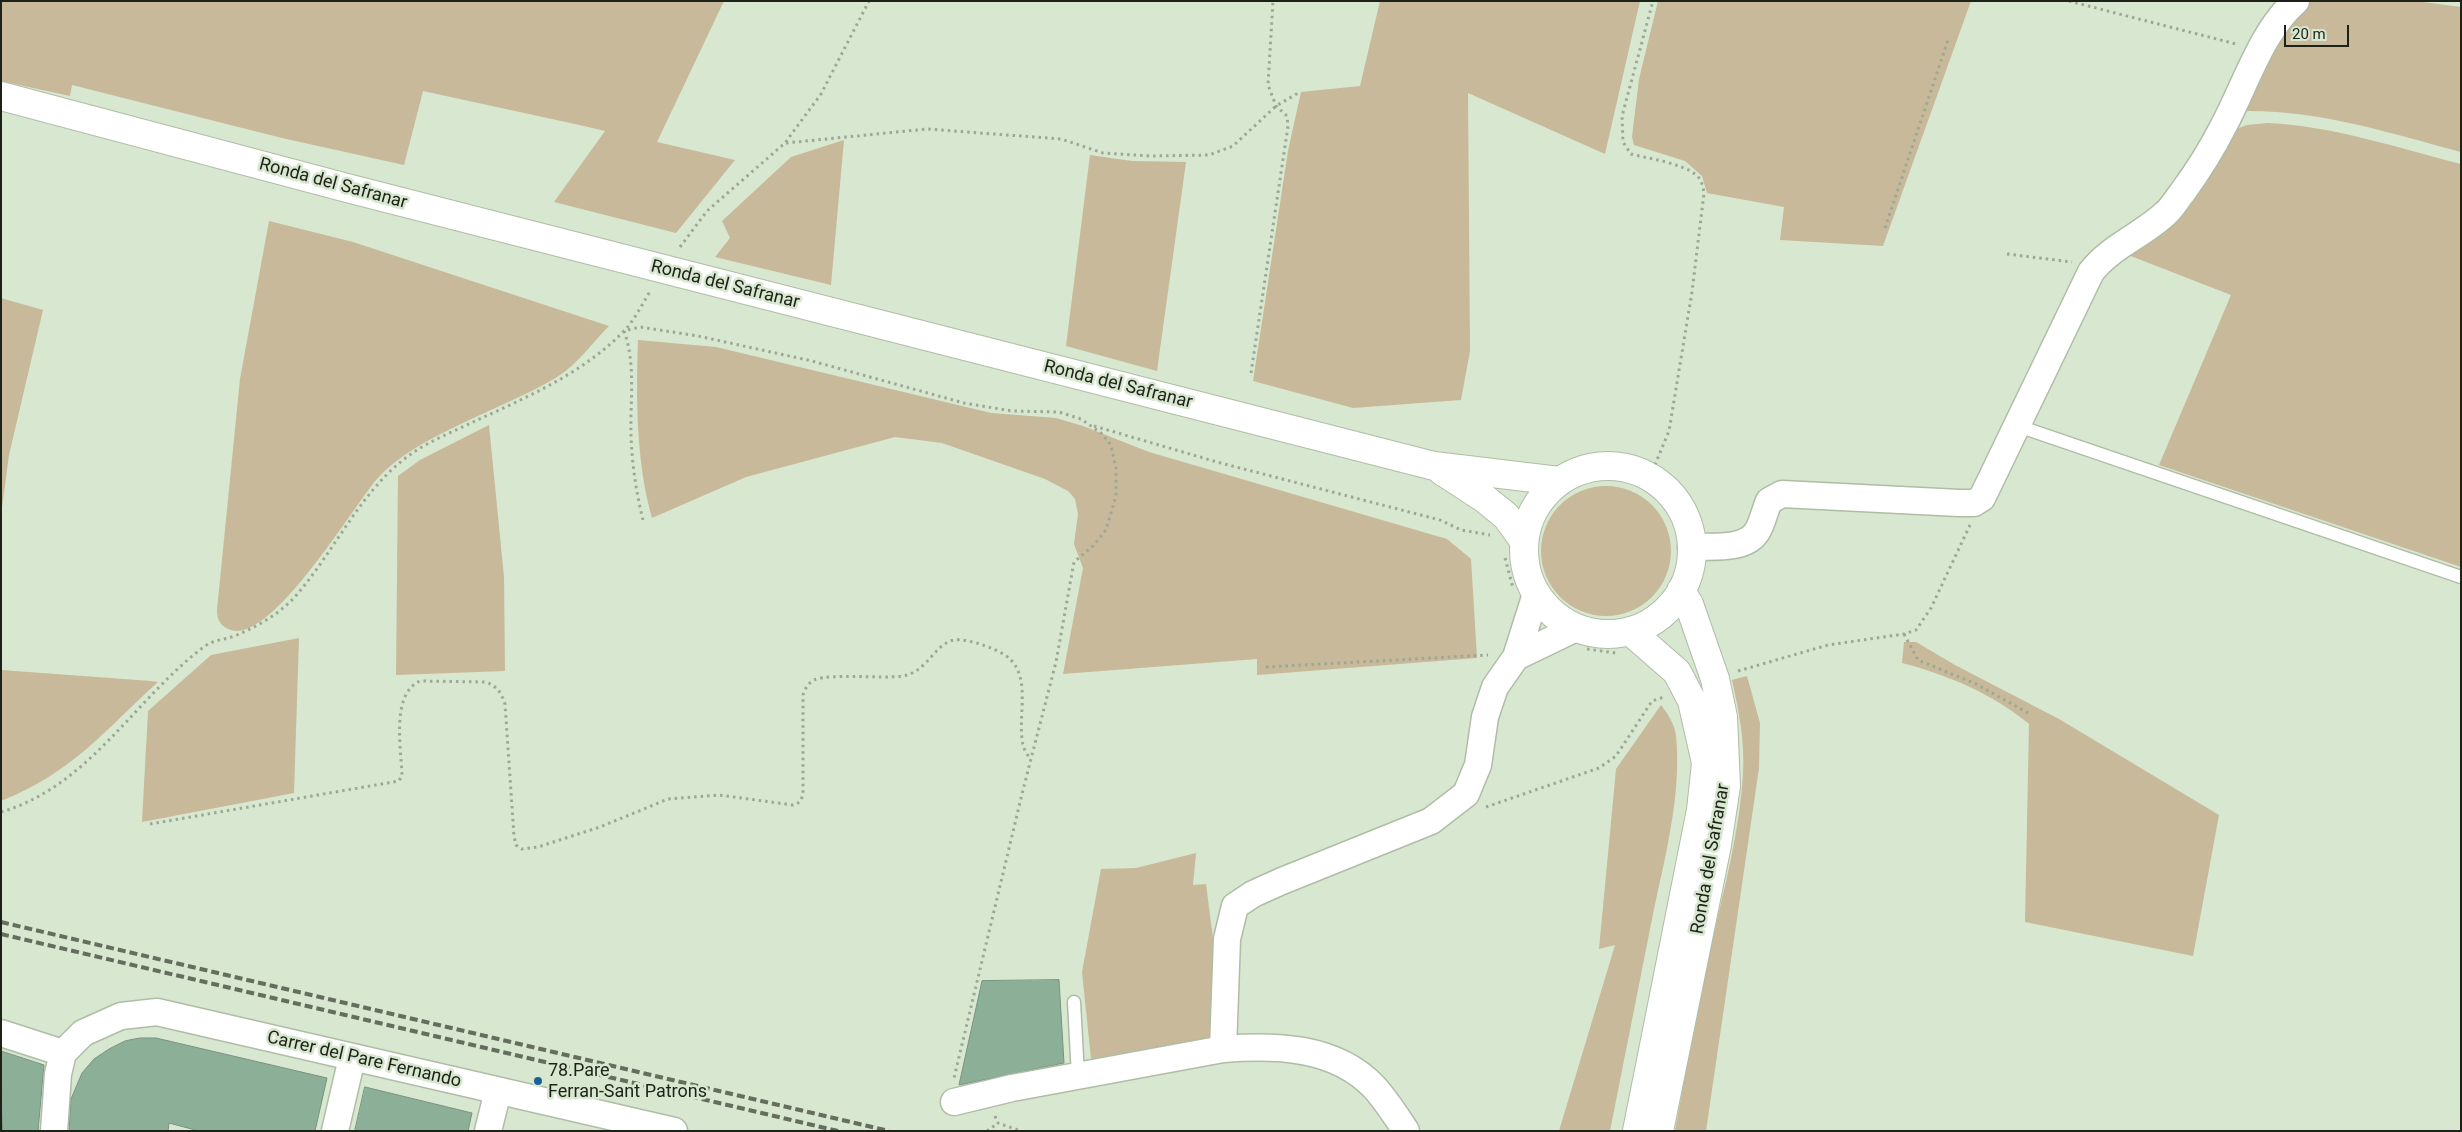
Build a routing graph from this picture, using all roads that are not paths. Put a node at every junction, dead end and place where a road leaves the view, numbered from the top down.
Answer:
1 (2296, 1) edge
2 (6, 100) edge
3 (2018, 426) junction
4 (1434, 466) junction
5 (1559, 481) junction
6 (1514, 546) junction
7 (1691, 547) junction
8 (2461, 578) edge
9 (1681, 591) junction
10 (1525, 596) junction
11 (1578, 638) junction
12 (1626, 643) junction
13 (1516, 657) junction
14 (1074, 1002) dead end
15 (1, 1033) edge
16 (1222, 1049) junction
17 (64, 1053) junction
18 (352, 1058) junction
19 (1078, 1076) junction
20 (498, 1091) junction
21 (954, 1102) road end
22 (642, 1127) edge
23 (54, 1131) edge
24 (335, 1131) edge
25 (488, 1131) edge
26 (674, 1131) edge
27 (1406, 1131) edge
28 (1637, 1131) edge
29 (1659, 1131) edge

1 - 3 street
2 - 4 street, Ronda del Safranar
3 - 7 street
3 - 8 lane
4 - 5 street, Ronda del Safranar
4 - 6 street, Ronda del Safranar
5 - 6 street
5 - 7 street
6 - 10 street
7 - 9 street
9 - 12 street
9 - 29 street, Ronda del Safranar
10 - 11 street
10 - 13 street
11 - 12 street
11 - 13 street
12 - 28 street, Ronda del Safranar
13 - 16 street
14 - 19 lane
15 - 17 street
16 - 19 street
16 - 27 street
17 - 18 street, Carrer del Pare Fernando
17 - 23 street
18 - 20 street, Carrer del Pare Fernando
18 - 24 street
19 - 21 street
20 - 22 street, Carrer del Pare Fernando
20 - 25 street
22 - 26 street, Carrer del Pare Fernando

